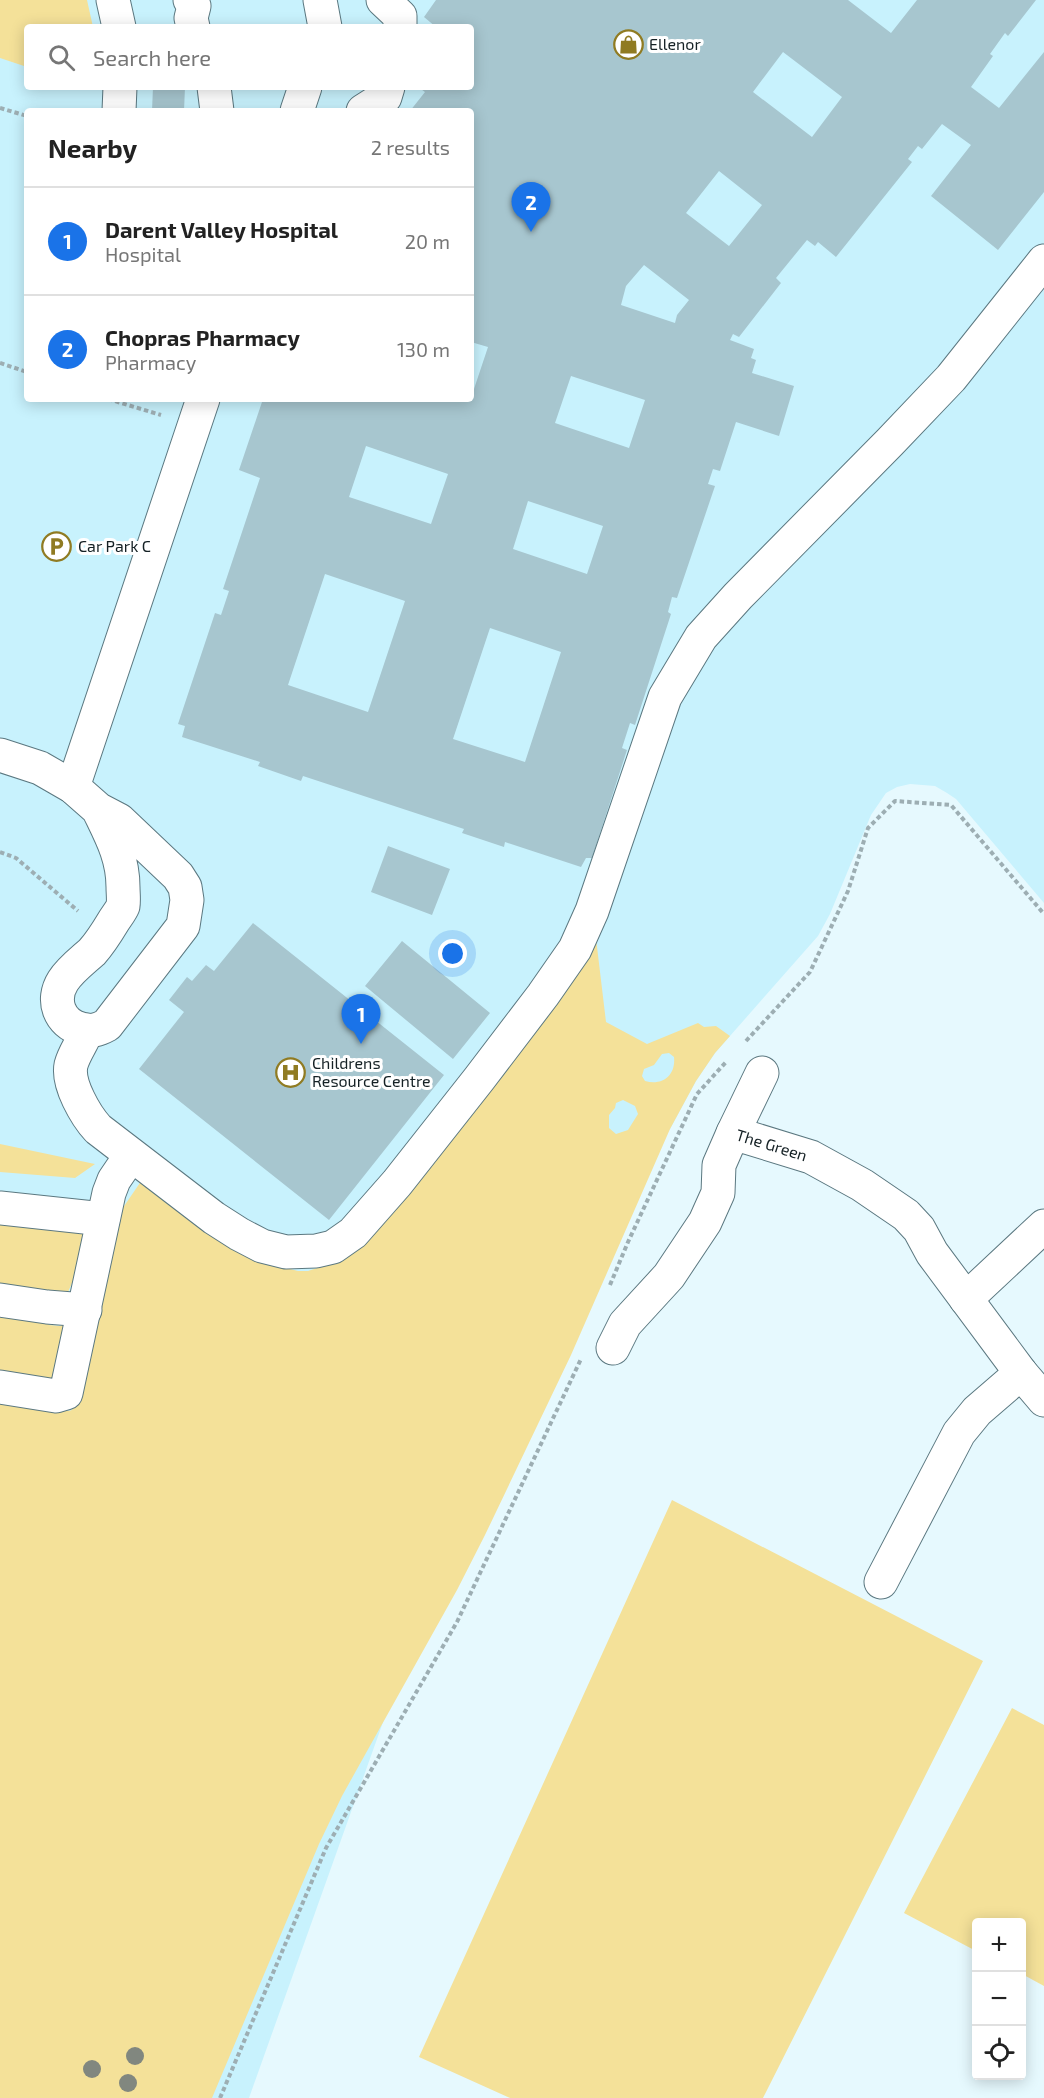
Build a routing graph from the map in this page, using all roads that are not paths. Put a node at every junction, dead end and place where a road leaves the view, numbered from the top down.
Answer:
1 (98, 0) edge
2 (113, 0) edge
3 (320, 0) edge
4 (383, 0) edge
5 (102, 24) edge
6 (118, 24) edge
7 (324, 24) edge
8 (400, 24) edge
9 (120, 90) edge
10 (214, 90) edge
11 (304, 90) edge
12 (387, 90) edge
13 (119, 108) edge
14 (217, 108) edge
15 (298, 108) edge
16 (368, 108) edge
17 (1044, 261) edge
18 (202, 402) edge
19 (2, 765) edge
20 (73, 787) junction
21 (98, 809) junction
22 (87, 1030) junction
23 (762, 1073) dead end
24 (733, 1133) junction
25 (131, 1155) junction
26 (0, 1208) edge
27 (103, 1219) junction
28 (1044, 1226) edge
29 (966, 1299) junction
30 (0, 1300) edge
31 (85, 1310) junction
32 (613, 1348) dead end
33 (1021, 1373) junction
34 (0, 1387) edge
35 (1044, 1400) edge
36 (881, 1582) dead end

1 - 5 street
2 - 6 street
3 - 7 street
4 - 8 street
9 - 13 street
10 - 14 street
11 - 15 street
12 - 16 street
17 - 25 street
18 - 20 street
19 - 20 street
20 - 21 street
21 - 22 street
21 - 22 street
22 - 25 street
23 - 24 street
24 - 29 street, The Green
24 - 32 street, The Green
25 - 27 street
26 - 27 street
27 - 31 street
28 - 29 street
29 - 33 street, The Green
30 - 31 street
31 - 34 street
33 - 35 street, The Green
33 - 36 street

